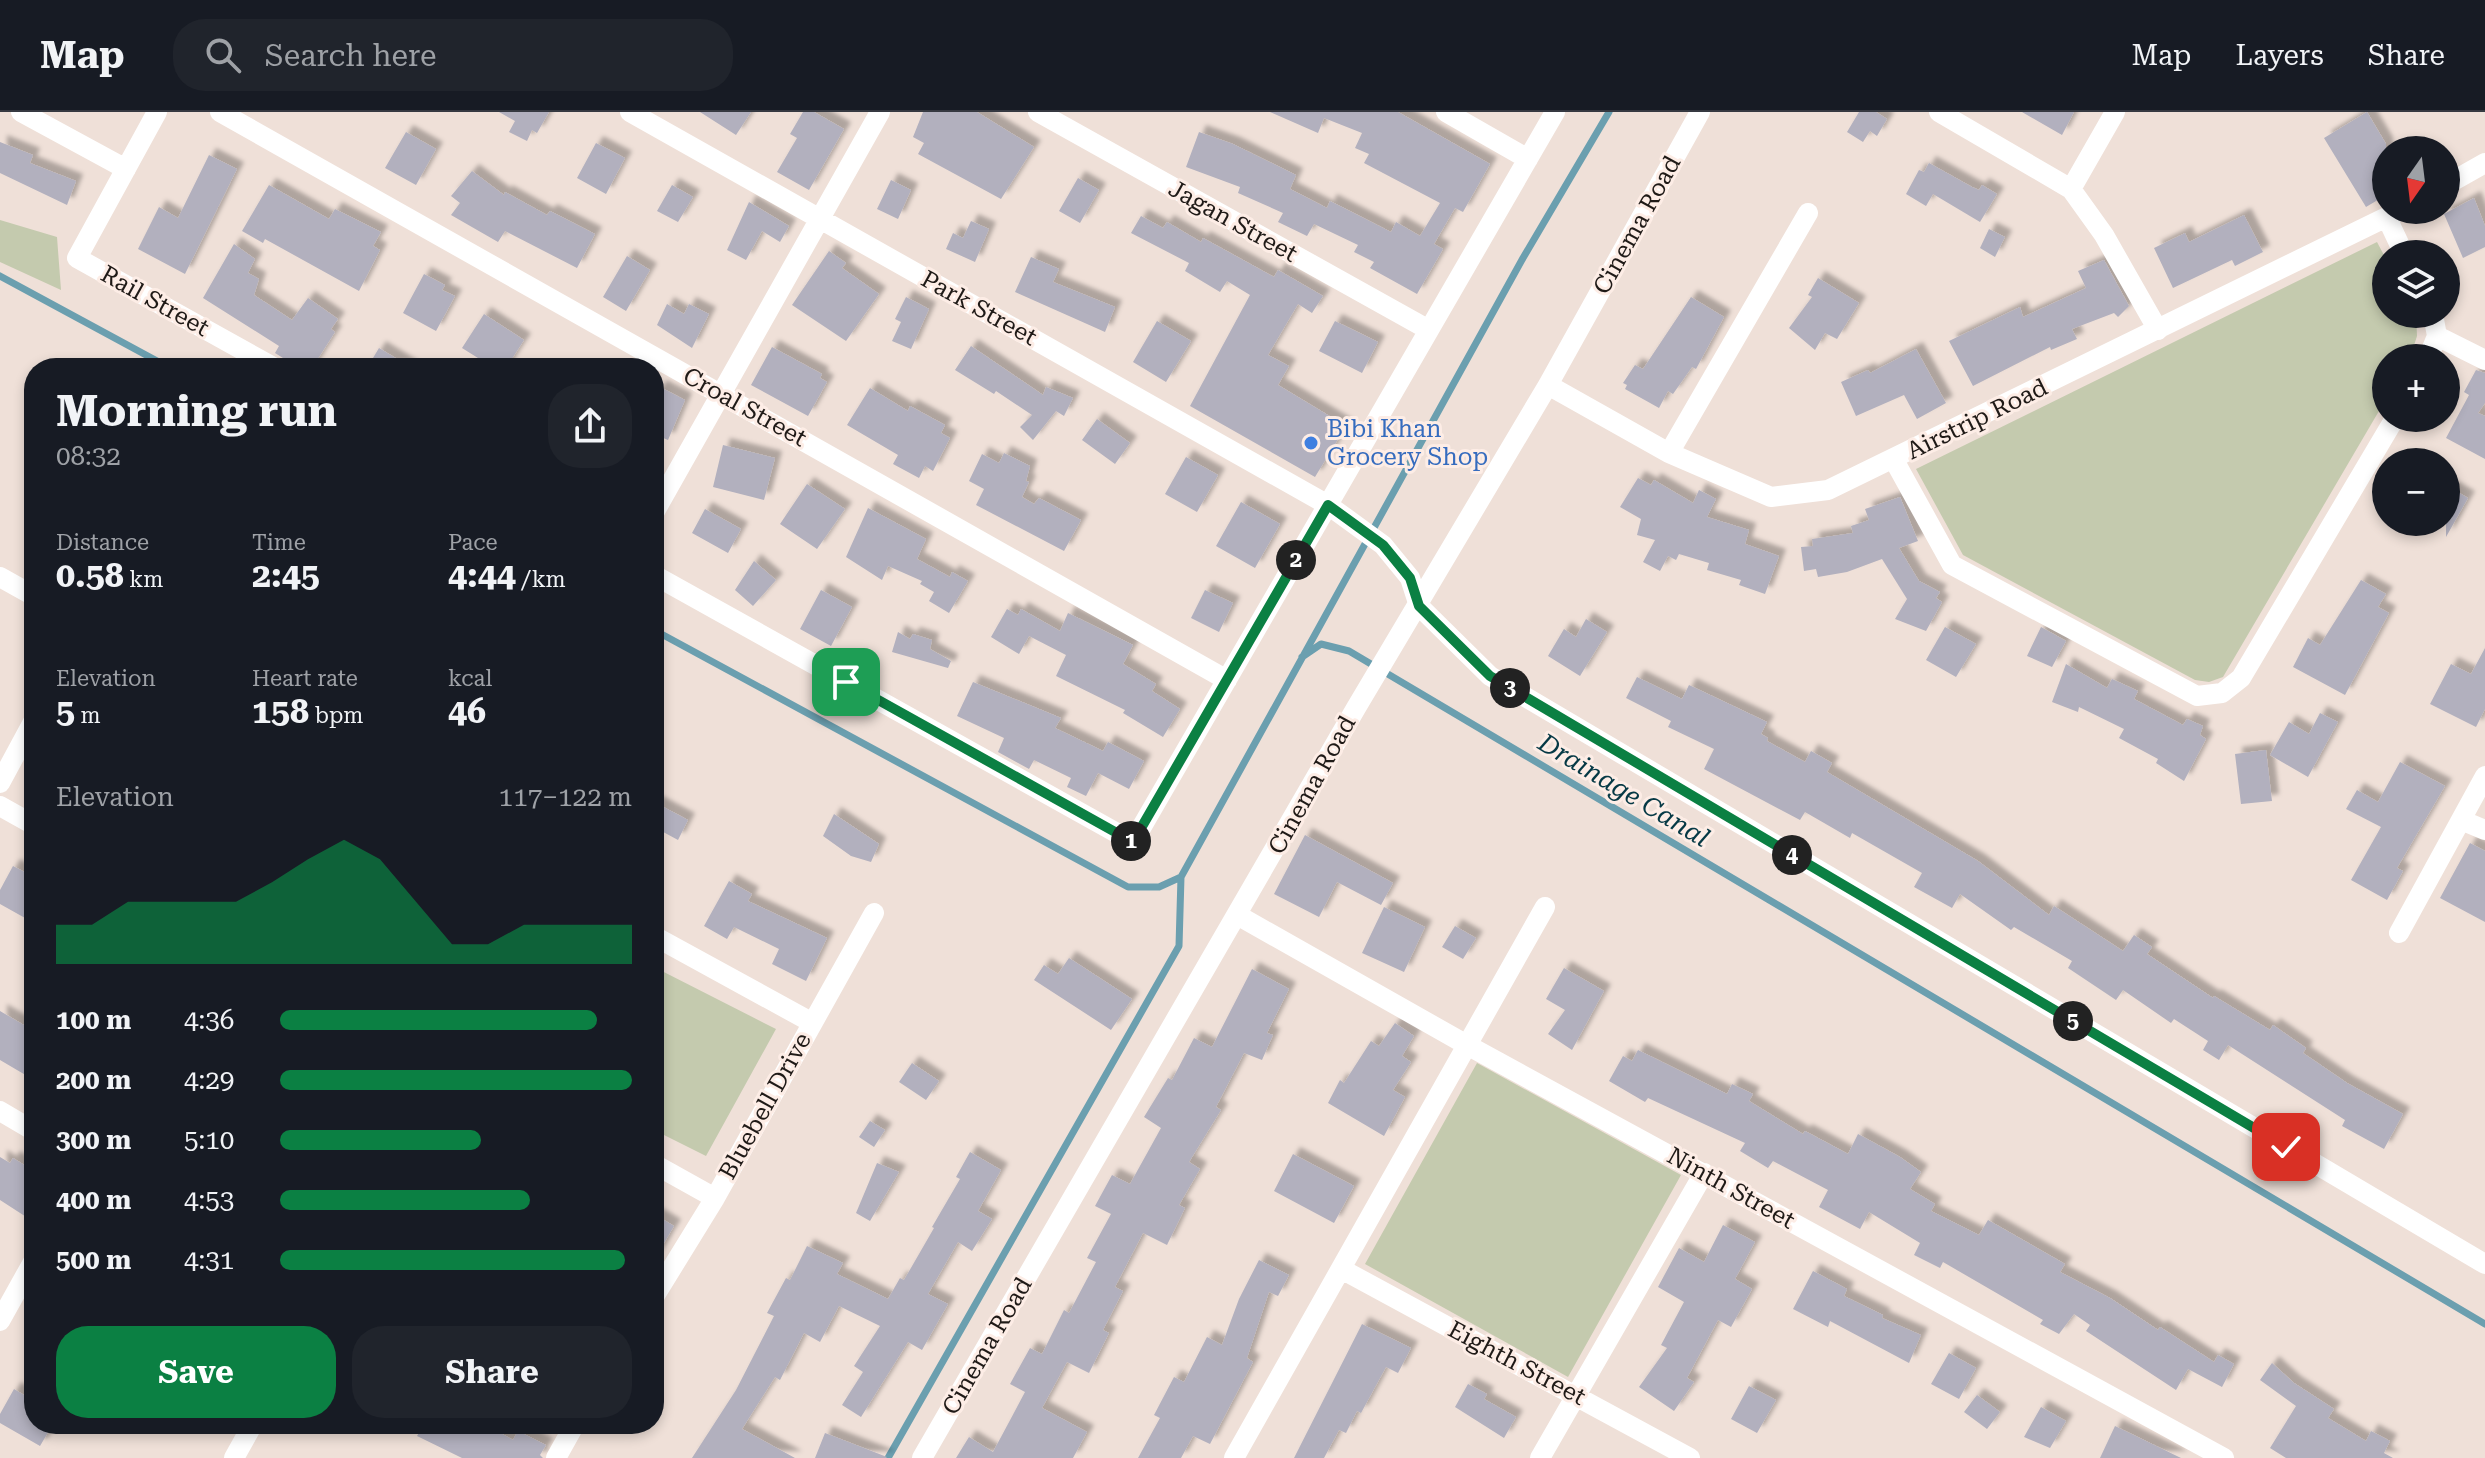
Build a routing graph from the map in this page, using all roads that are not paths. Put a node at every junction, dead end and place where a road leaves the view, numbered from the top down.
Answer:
1 (21, 112) edge
2 (157, 112) edge
3 (220, 112) edge
4 (630, 112) edge
5 (880, 112) edge
6 (1038, 112) edge
7 (1446, 112) edge
8 (1555, 112) edge
9 (1700, 112) edge
10 (1939, 112) edge
11 (2115, 112) edge
12 (1528, 159) junction
13 (2485, 163) edge
14 (126, 169) junction
15 (2460, 177) edge
16 (2071, 189) junction
17 (1808, 213) dead end
18 (820, 219) junction
19 (2374, 224) edge
20 (2436, 328) edge
21 (1429, 330) junction
22 (2158, 330) junction
23 (2437, 336) junction
24 (2434, 344) edge
25 (257, 358) edge
26 (657, 358) edge
27 (2485, 360) edge
28 (664, 362) edge
29 (1548, 385) junction
30 (721, 394) junction
31 (2387, 432) edge
32 (1669, 453) junction
33 (1894, 460) junction
34 (664, 495) edge
35 (1328, 505) junction
36 (0, 577) edge
37 (664, 581) edge
38 (24, 590) edge
39 (1419, 606) junction
40 (1227, 680) junction
41 (24, 739) edge
42 (2485, 776) edge
43 (0, 783) edge
44 (0, 806) edge
45 (24, 819) edge
46 (2461, 820) junction
47 (2485, 830) edge
48 (1545, 907) dead end
49 (874, 913) dead end
50 (1239, 916) junction
51 (2399, 933) dead end
52 (664, 941) edge
53 (811, 1022) junction
54 (1467, 1045) junction
55 (0, 1111) edge
56 (24, 1125) edge
57 (664, 1170) edge
58 (1704, 1173) junction
59 (715, 1198) junction
60 (2485, 1264) edge
61 (1343, 1270) junction
62 (24, 1278) edge
63 (664, 1281) edge
64 (0, 1321) edge
65 (1576, 1395) junction
66 (247, 1434) edge
67 (569, 1434) edge
68 (234, 1458) edge
69 (556, 1458) edge
70 (922, 1458) edge
71 (1234, 1458) edge
72 (1540, 1458) edge
73 (1690, 1458) edge
74 (2224, 1458) edge

1 - 14 street
2 - 14 street
3 - 26 street, Croal Street
4 - 18 street, Park Street
5 - 18 street
6 - 21 street, Jagan Street
7 - 12 street
8 - 12 street
9 - 29 street, Cinema Road
10 - 16 street
11 - 16 street
12 - 21 street
13 - 15 street
14 - 25 street, Rail Street
16 - 22 street
17 - 32 street
18 - 30 street
18 - 35 street, Park Street
19 - 22 street, Airstrip Road
20 - 23 street
21 - 35 street
22 - 33 street, Airstrip Road
23 - 24 street
23 - 27 street
28 - 30 street, Croal Street
29 - 32 street, Airstrip Road
29 - 39 street, Cinema Road
30 - 34 street
30 - 40 street, Croal Street
31 - 33 street
32 - 33 street, Airstrip Road
35 - 39 street, Park Street
35 - 40 street
36 - 38 street
37 - 40 street
39 - 50 street, Cinema Road
39 - 60 street
41 - 43 street
42 - 46 street
44 - 45 street
46 - 47 street
46 - 51 street
48 - 54 street
49 - 53 street, Bluebell Drive
50 - 54 street, Ninth Street
50 - 70 street, Cinema Road
52 - 53 street
53 - 59 street, Bluebell Drive
54 - 58 street, Ninth Street
54 - 61 street
55 - 56 street
57 - 59 street
58 - 65 street
58 - 74 street, Ninth Street
59 - 63 street, Bluebell Drive
61 - 65 street, Eighth Street
61 - 71 street
62 - 64 street
65 - 72 street
65 - 73 street, Eighth Street
66 - 68 street
67 - 69 street

